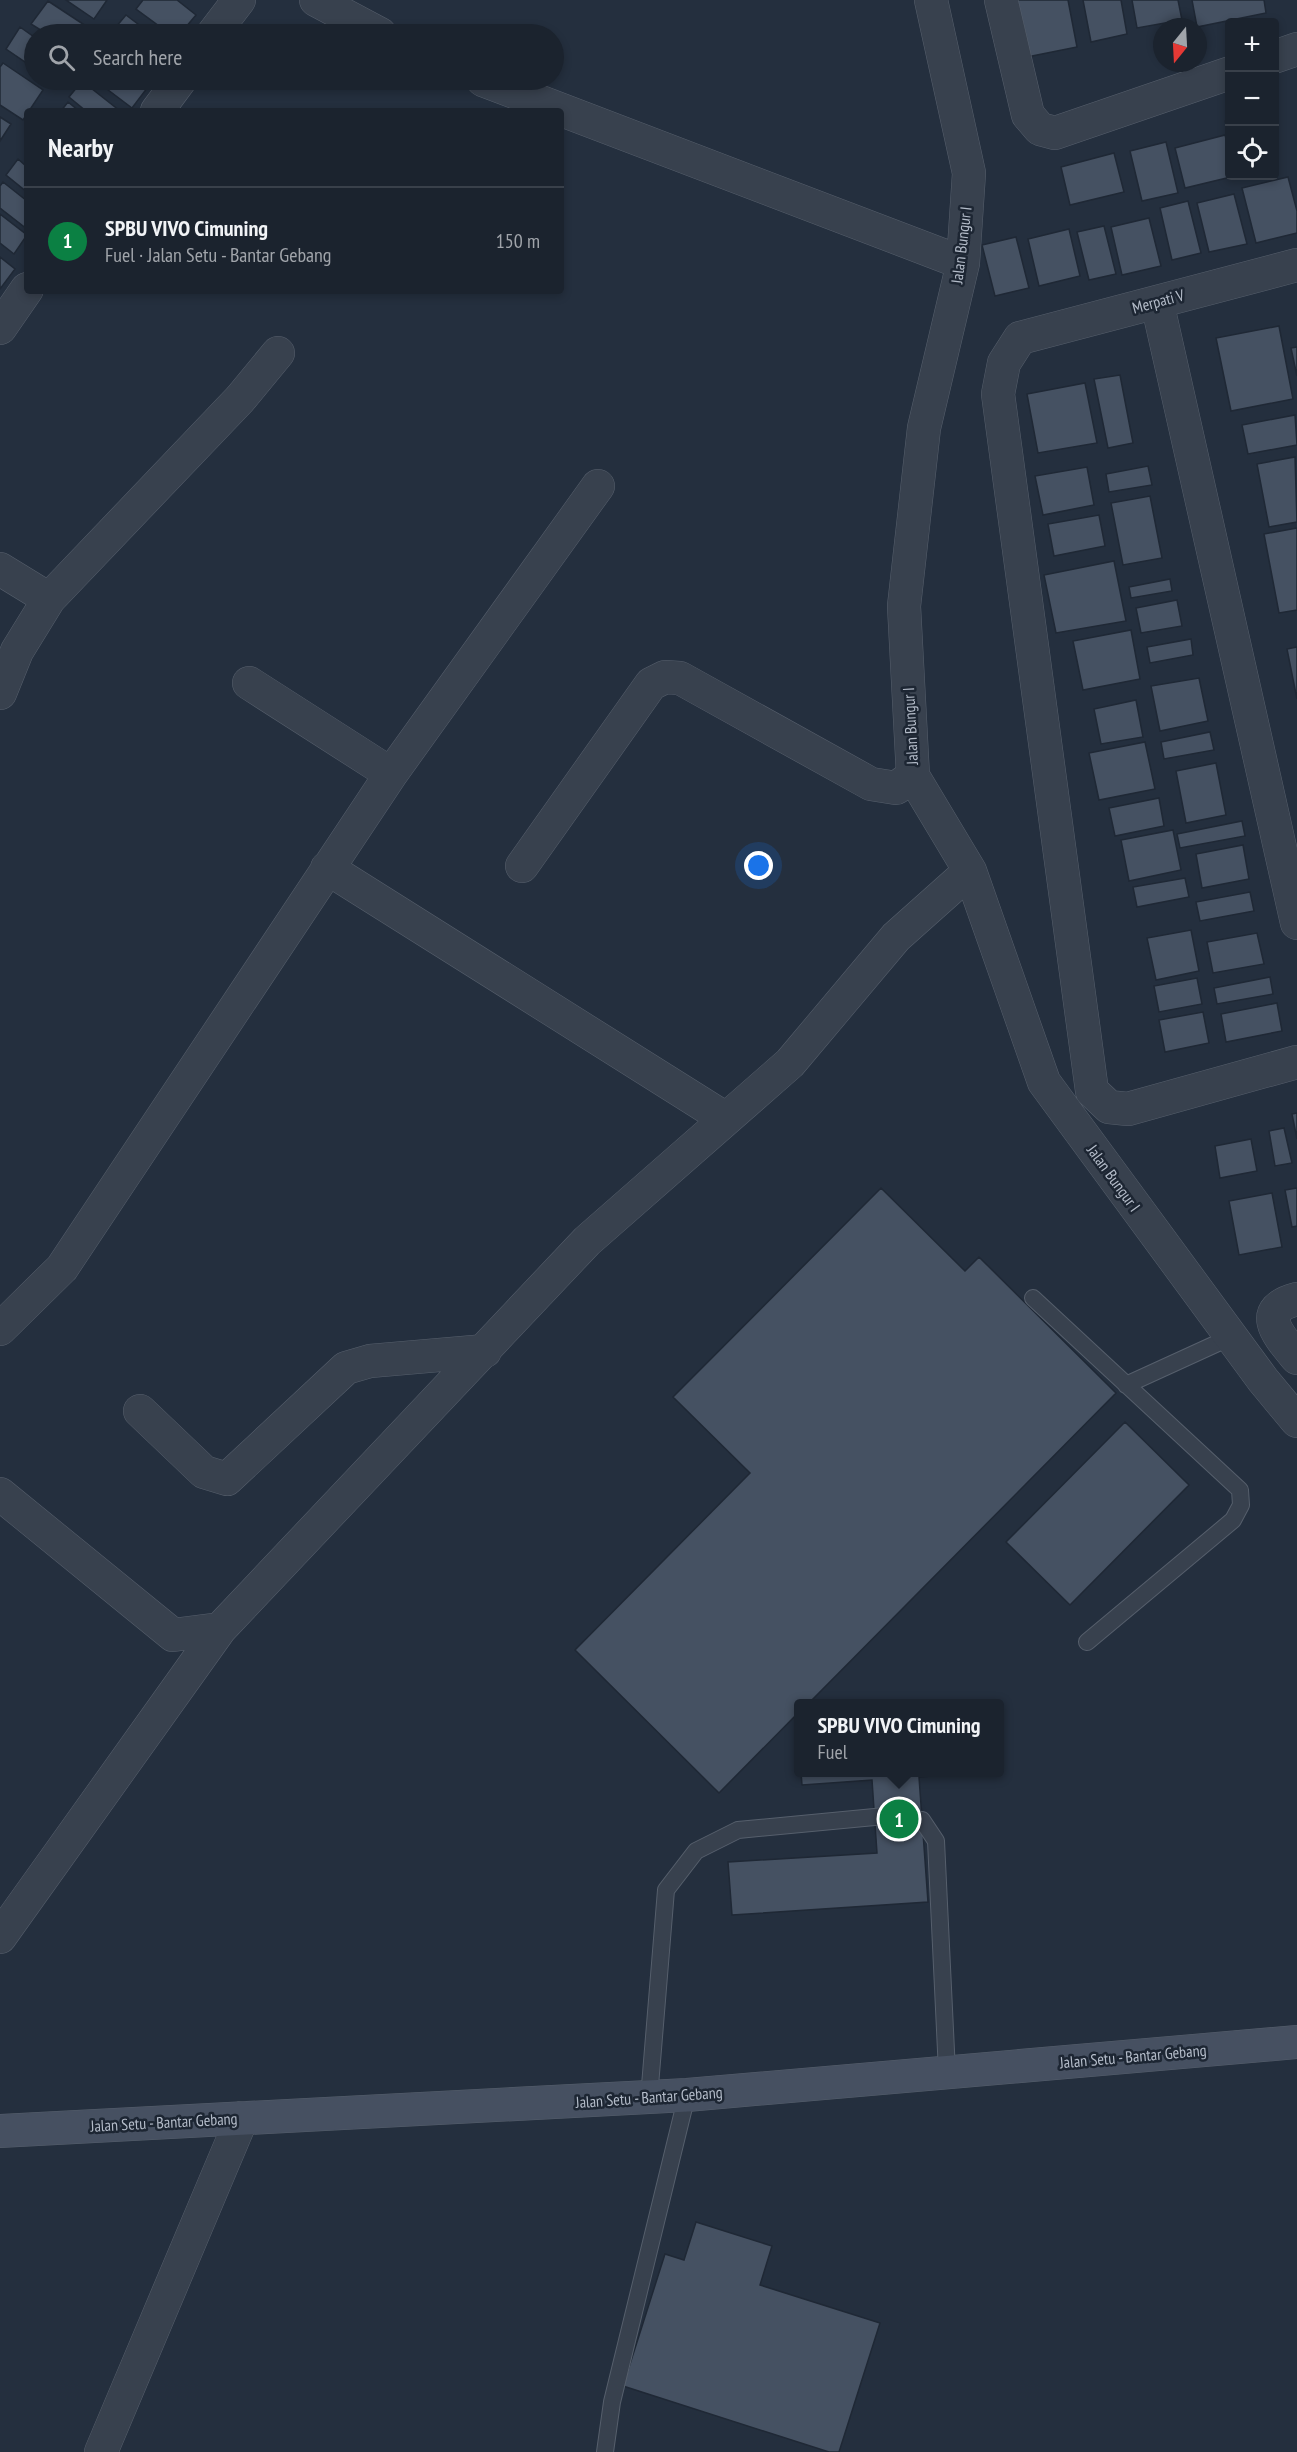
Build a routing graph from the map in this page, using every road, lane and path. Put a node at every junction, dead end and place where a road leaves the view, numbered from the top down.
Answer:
1 (238, 0) edge
2 (316, 0) edge
3 (932, 0) edge
4 (1001, 0) edge
5 (220, 24) edge
6 (361, 24) edge
7 (1297, 50) edge
8 (1279, 56) edge
9 (1225, 75) edge
10 (173, 90) edge
11 (509, 90) edge
12 (160, 108) edge
13 (557, 108) edge
14 (564, 111) edge
15 (963, 262) junction
16 (1297, 265) edge
17 (24, 293) edge
18 (1157, 302) junction
19 (0, 328) edge
20 (278, 353) dead end
21 (598, 486) dead end
22 (0, 569) edge
23 (49, 599) junction
24 (249, 683) dead end
25 (0, 693) edge
26 (391, 774) junction
27 (913, 776) junction
28 (522, 866) dead end
29 (327, 868) junction
30 (970, 871) junction
31 (1297, 923) edge
32 (1297, 1062) edge
33 (726, 1119) junction
34 (1033, 1298) dead end
35 (1297, 1299) edge
36 (0, 1329) edge
37 (1231, 1337) junction
38 (485, 1351) junction
39 (1297, 1358) edge
40 (1126, 1385) junction
41 (141, 1411) dead end
42 (1297, 1421) edge
43 (0, 1494) edge
44 (220, 1629) junction
45 (1087, 1642) dead end
46 (0, 1937) edge
47 (1297, 2042) edge
48 (947, 2072) junction
49 (687, 2095) junction
50 (649, 2098) junction
51 (242, 2118) junction
52 (0, 2130) edge
53 (101, 2452) edge
54 (605, 2452) edge

1 - 5 street
2 - 6 street
3 - 15 street, Jalan Bungur I
4 - 9 street
7 - 8 street
10 - 12 street
11 - 13 street
14 - 15 street
15 - 27 street, Jalan Bungur I
16 - 18 street, Merpati V
17 - 19 street
18 - 31 street
18 - 32 street, Merpati V
20 - 23 street
21 - 26 street
22 - 23 street
23 - 25 street
24 - 26 street
26 - 29 street
27 - 28 street
27 - 30 street, Jalan Bungur I
29 - 33 street
29 - 36 street
30 - 33 street
30 - 37 street, Jalan Bungur I
33 - 38 street
34 - 40 lane
35 - 39 street
37 - 40 lane
37 - 42 street, Jalan Bungur I
38 - 41 street
38 - 44 street
40 - 45 lane
43 - 44 street
44 - 46 street
47 - 48 main road, Jalan Setu - Bantar Gebang
48 - 49 main road, Jalan Setu - Bantar Gebang
48 - 50 lane
49 - 50 main road, Jalan Setu - Bantar Gebang
49 - 54 lane
50 - 51 main road, Jalan Setu - Bantar Gebang
51 - 52 main road, Jalan Setu - Bantar Gebang
51 - 53 street

